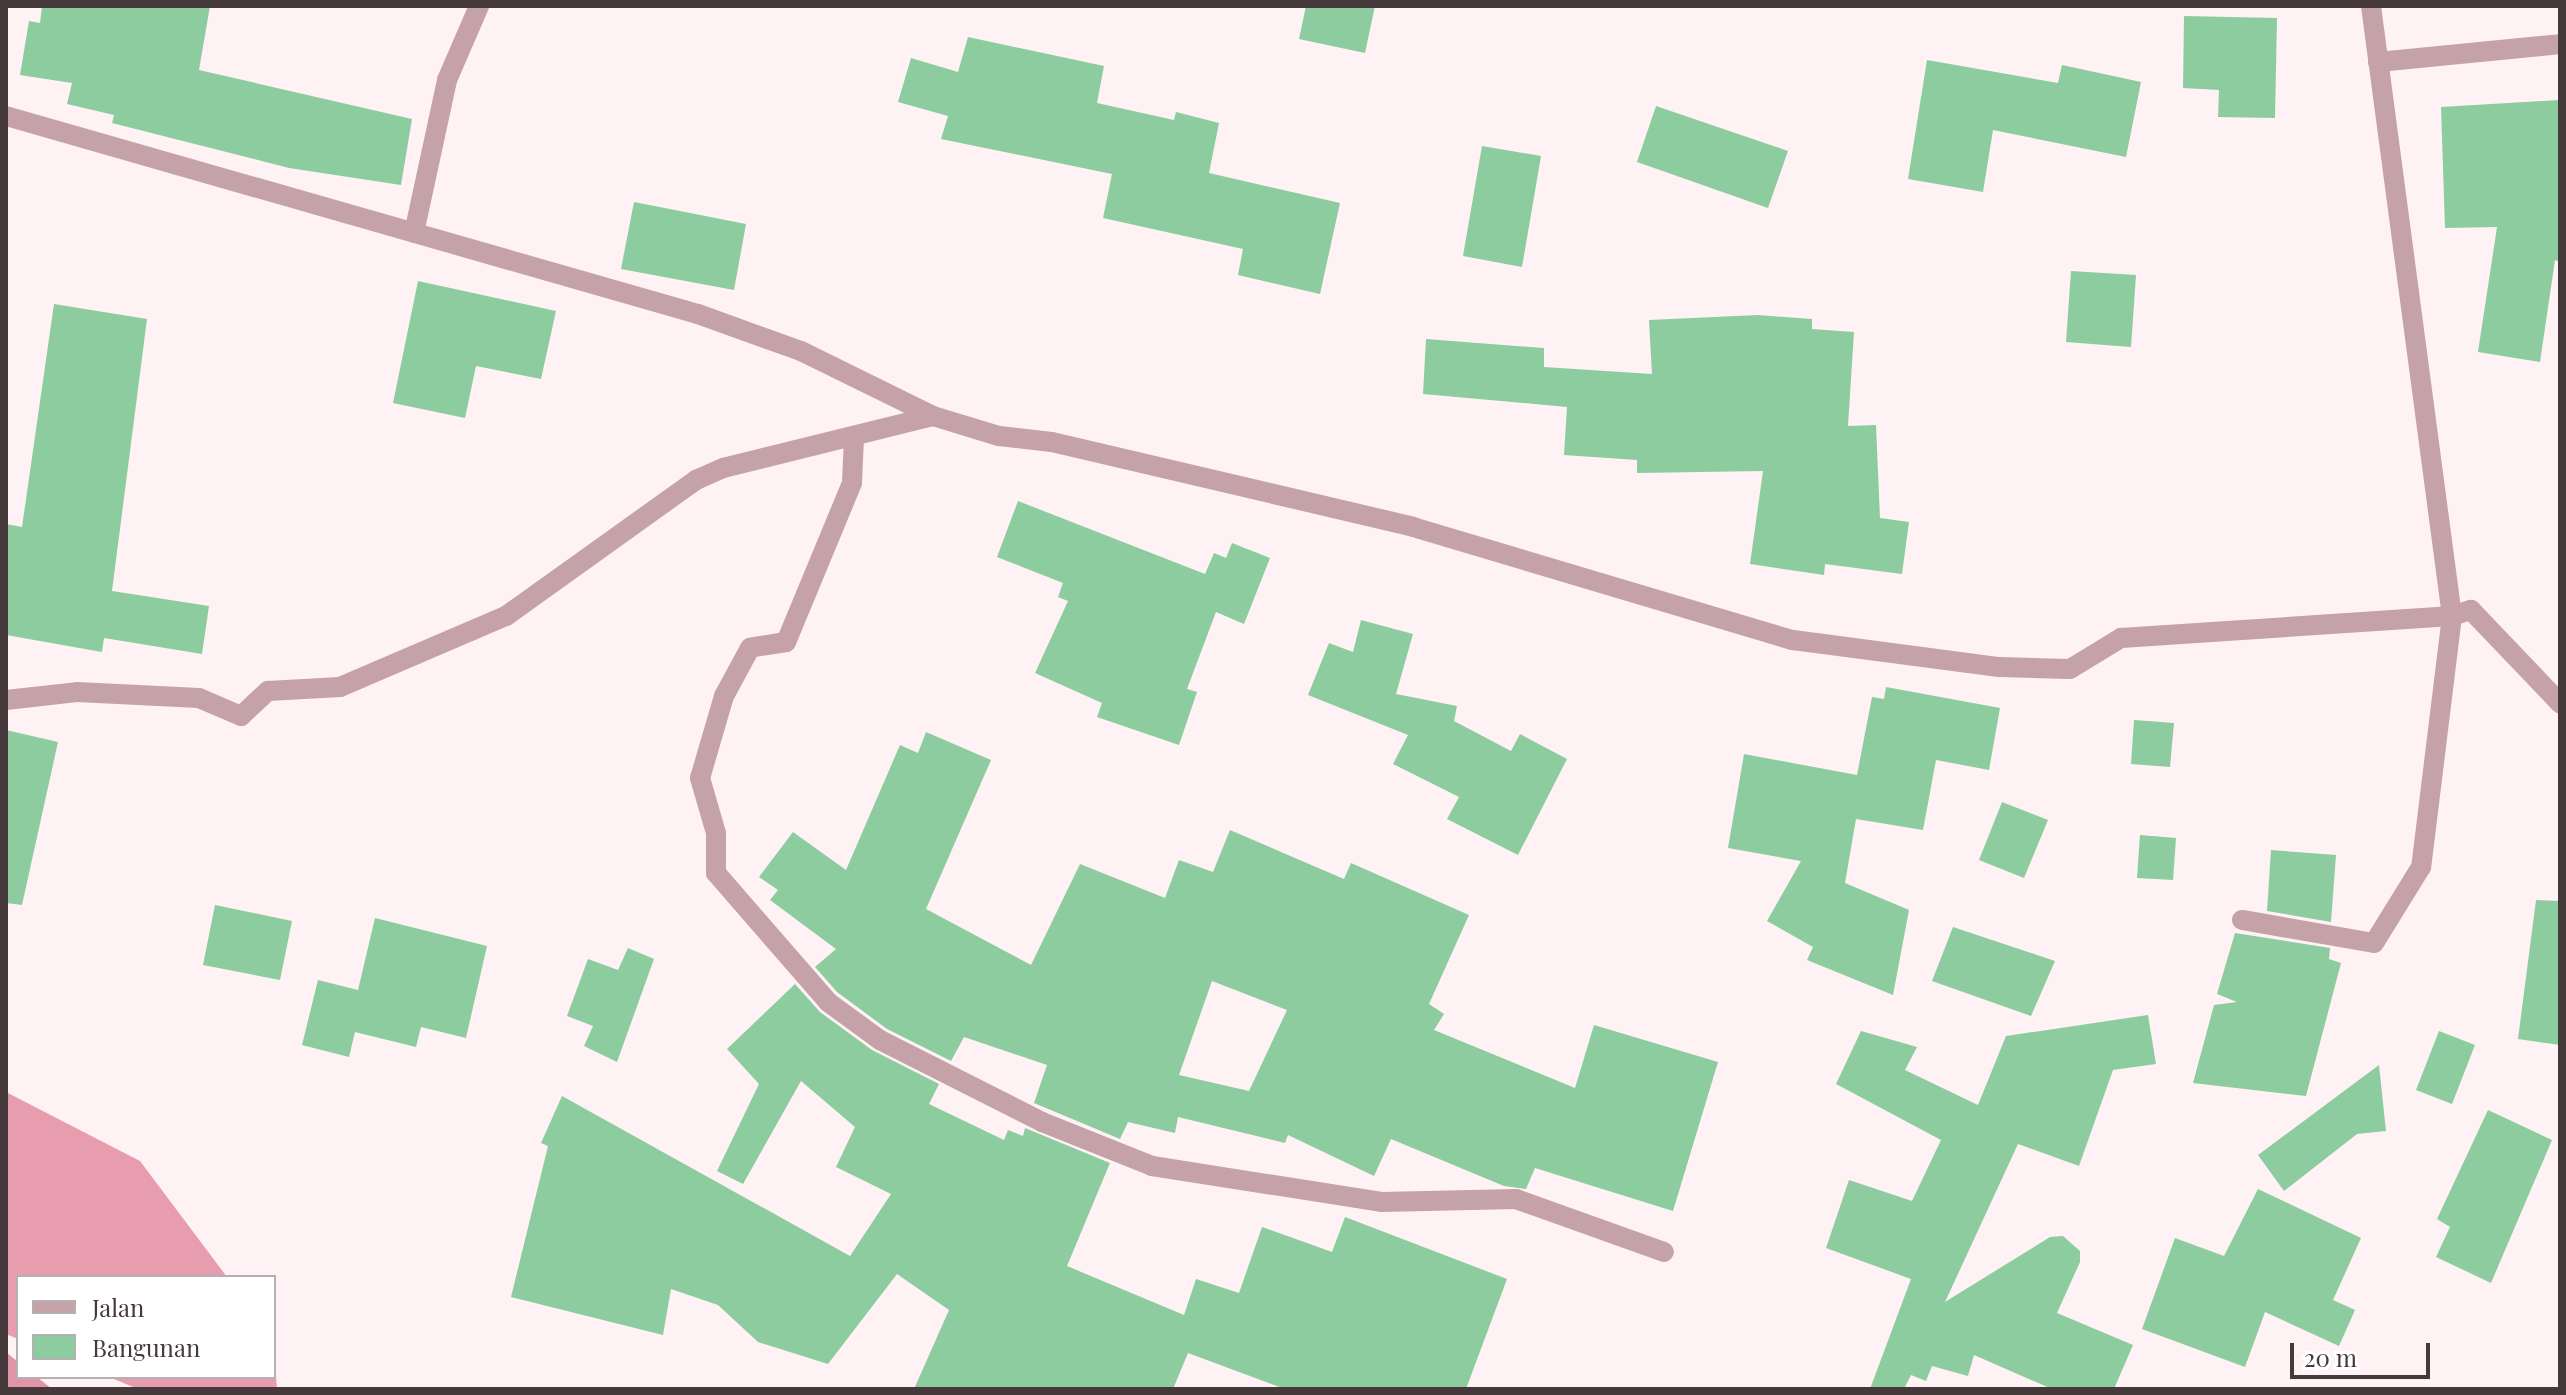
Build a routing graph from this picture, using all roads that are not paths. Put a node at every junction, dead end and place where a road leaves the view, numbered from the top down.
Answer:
1 (479, 6) edge
2 (2371, 6) edge
3 (2560, 44) edge
4 (2378, 62) junction
5 (6, 116) edge
6 (414, 233) junction
7 (933, 416) junction
8 (854, 437) junction
9 (2452, 616) junction
10 (6, 700) edge
11 (2560, 703) edge
12 (2242, 920) dead end
13 (1664, 1252) dead end

1 - 6 street
2 - 4 street
3 - 4 street
4 - 9 street
5 - 6 street
6 - 7 street
7 - 8 street
7 - 9 street
8 - 10 street
8 - 13 street
9 - 11 street
9 - 12 street

